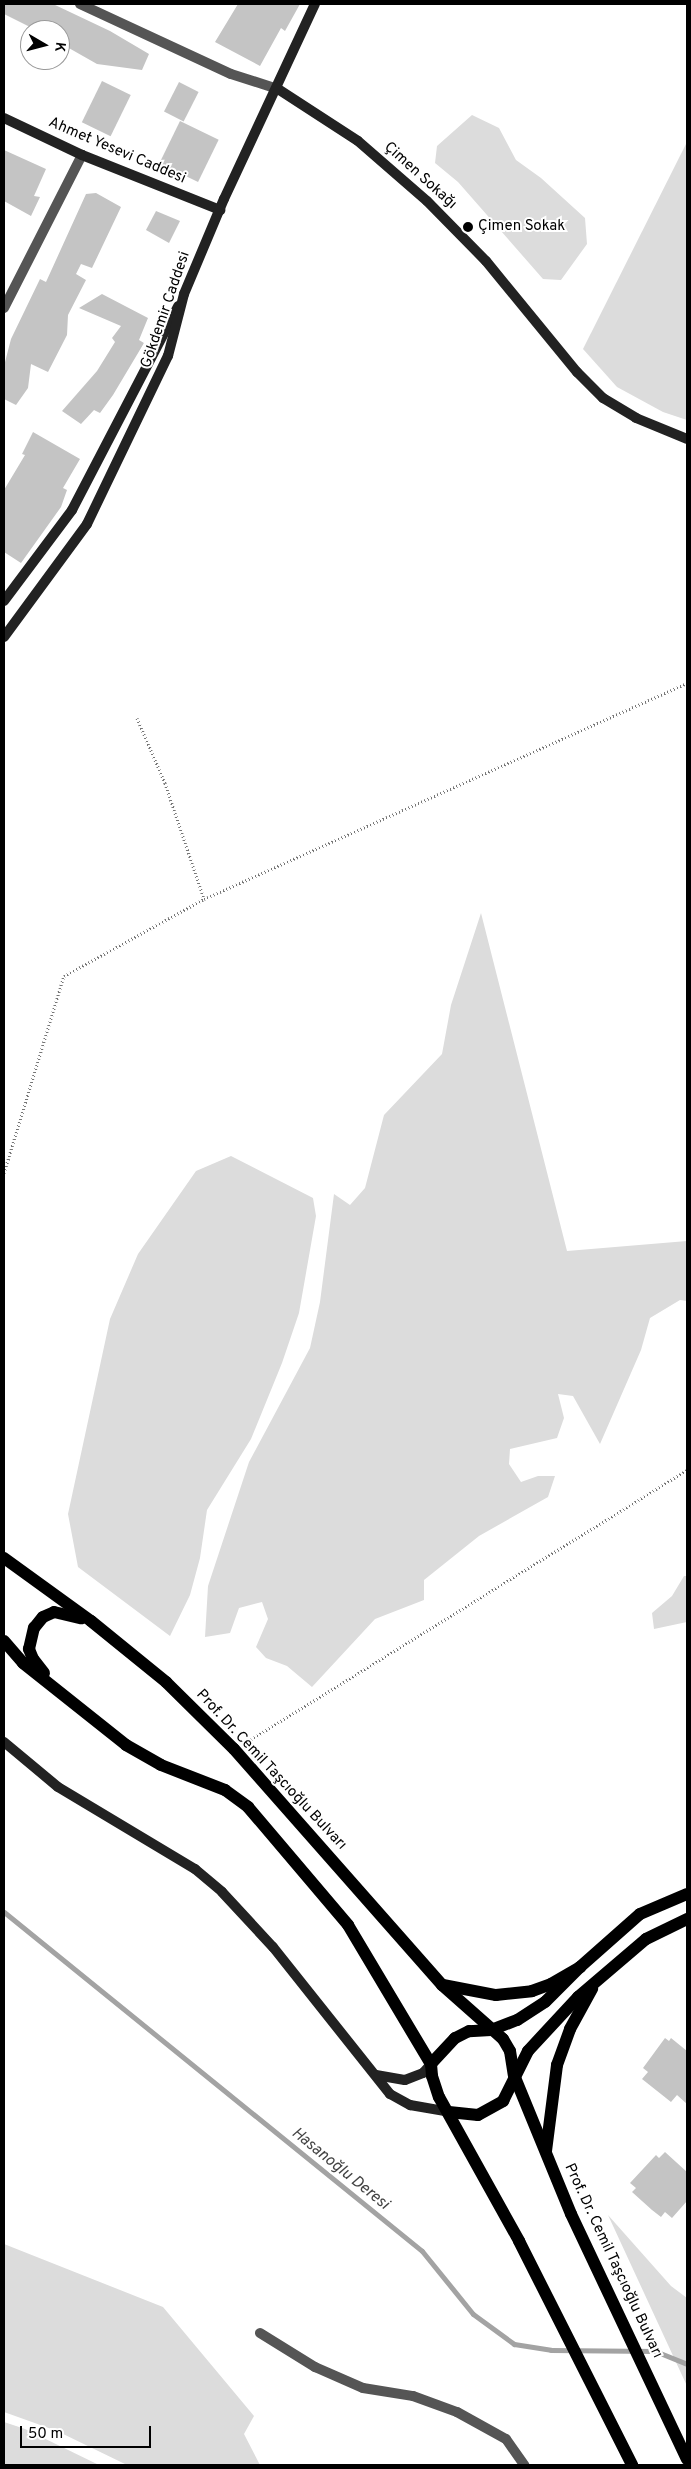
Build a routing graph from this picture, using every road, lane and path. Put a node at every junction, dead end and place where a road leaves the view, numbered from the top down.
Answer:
1 (80, 4) edge
2 (315, 4) edge
3 (278, 89) junction
4 (4, 118) edge
5 (82, 155) junction
6 (220, 210) junction
7 (184, 294) junction
8 (4, 308) edge
9 (687, 439) edge
10 (4, 602) edge
11 (4, 637) edge
12 (687, 683) edge
13 (137, 718) dead end
14 (204, 900) junction
15 (4, 1173) edge
16 (687, 1470) edge
17 (4, 1558) edge
18 (91, 1621) junction
19 (4, 1641) edge
20 (84, 1713) junction
21 (4, 1742) edge
22 (234, 1749) junction
23 (687, 1894) edge
24 (687, 1919) edge
25 (580, 1967) junction
26 (596, 1980) junction
27 (442, 1985) junction
28 (491, 2030) junction
29 (431, 2064) junction
30 (376, 2075) junction
31 (514, 2075) junction
32 (449, 2112) junction
33 (546, 2153) junction
34 (260, 2333) dead end
35 (687, 2459) edge
36 (524, 2465) edge
37 (632, 2465) edge

1 - 3 street, Çimen Sokağı
2 - 3 main road, Gökdemir Caddesi
3 - 6 main road, Gökdemir Caddesi
3 - 9 main road, Çimen Sokağı
4 - 5 main road, Ahmet Yesevi Caddesi
5 - 6 main road, Ahmet Yesevi Caddesi
5 - 8 street
6 - 7 main road, Gökdemir Caddesi
7 - 10 main road
7 - 11 main road, Gökdemir Caddesi
12 - 14 path
13 - 14 path
14 - 15 path
16 - 22 path
17 - 18 main road, Prof. Dr. Cemil Taşcıoğlu Bulvarı
18 - 20 main road
18 - 22 main road, Prof. Dr. Cemil Taşcıoğlu Bulvarı
19 - 20 main road
20 - 29 main road
21 - 30 main road
22 - 27 main road, Prof. Dr. Cemil Taşcıoğlu Bulvarı
23 - 25 main road
24 - 26 main road
25 - 27 main road
25 - 28 main road
26 - 31 main road
26 - 33 main road
27 - 28 main road, Prof. Dr. Cemil Taşcıoğlu Bulvarı
28 - 29 main road
28 - 31 main road
29 - 30 main road
29 - 32 main road
30 - 32 main road
31 - 32 main road
31 - 33 main road, Prof. Dr. Cemil Taşcıoğlu Bulvarı
32 - 37 main road
33 - 35 main road, Prof. Dr. Cemil Taşcıoğlu Bulvarı
34 - 36 street

